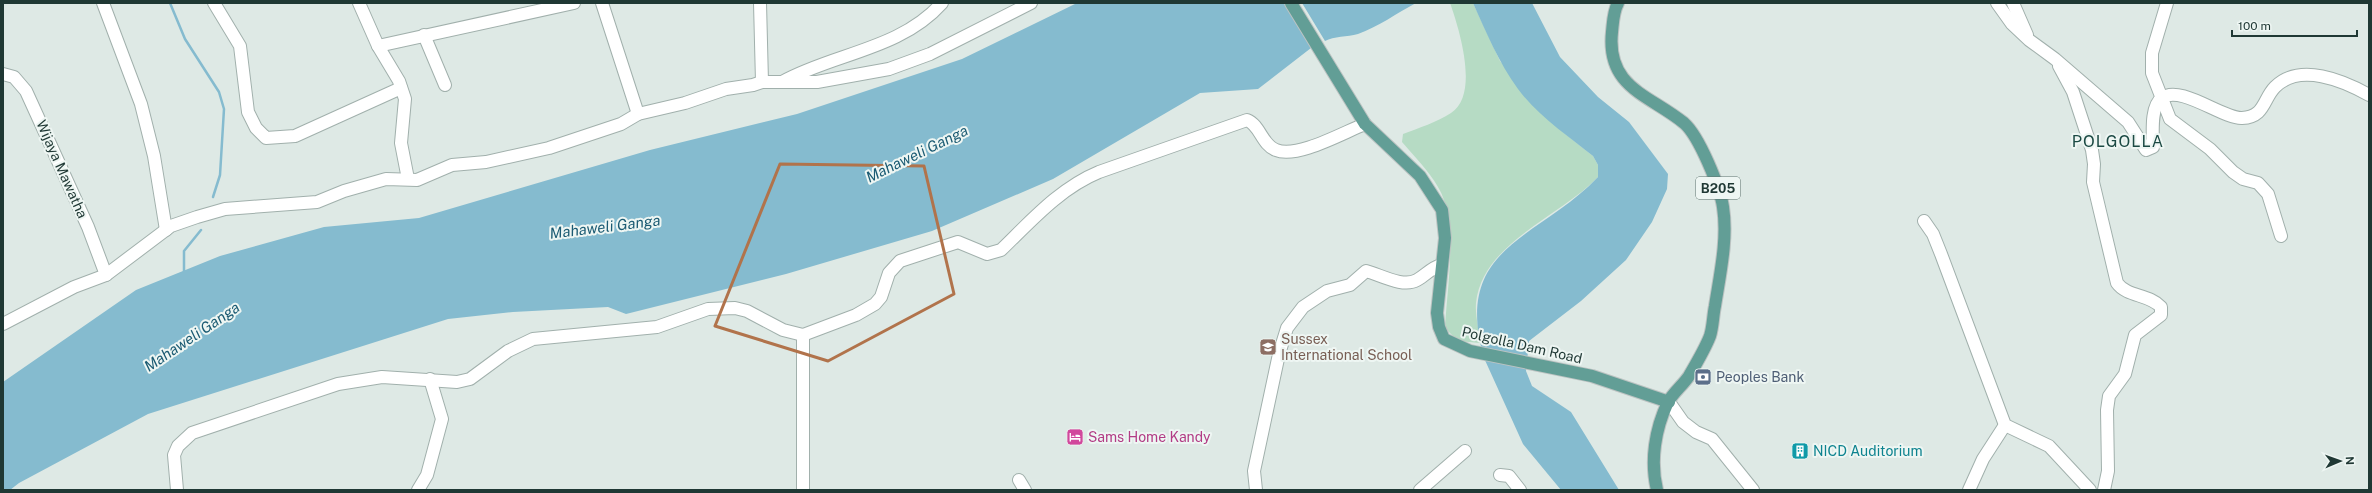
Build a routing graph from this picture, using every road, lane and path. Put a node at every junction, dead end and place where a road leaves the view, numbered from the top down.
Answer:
1 (103, 3) edge
2 (214, 3) edge
3 (358, 3) edge
4 (574, 3) edge
5 (602, 3) edge
6 (760, 3) edge
7 (942, 3) edge
8 (1031, 3) edge
9 (1291, 3) edge
10 (1618, 3) edge
11 (1997, 3) edge
12 (2013, 3) edge
13 (2167, 3) edge
14 (424, 35) junction
15 (2029, 40) junction
16 (378, 46) junction
17 (2055, 59) junction
18 (3, 74) edge
19 (762, 82) junction
20 (780, 83) junction
21 (445, 85) dead end
22 (401, 88) junction
23 (2369, 95) edge
24 (2162, 97) junction
25 (638, 114) junction
26 (1365, 124) junction
27 (408, 179) junction
28 (1924, 221) dead end
29 (166, 230) junction
30 (2282, 236) dead end
31 (1441, 265) junction
32 (106, 275) junction
33 (3, 324) edge
34 (803, 335) junction
35 (430, 379) junction
36 (1669, 402) junction
37 (2005, 425) junction
38 (1465, 451) dead end
39 (1500, 475) dead end
40 (177, 490) edge
41 (418, 490) edge
42 (803, 490) edge
43 (1256, 490) edge
44 (1420, 490) edge
45 (1520, 490) edge
46 (1657, 490) edge
47 (1753, 490) edge
48 (1969, 490) edge
49 (2090, 490) edge
50 (2104, 490) edge

1 - 29 street
2 - 22 street
3 - 16 street
4 - 14 street
5 - 25 street
6 - 19 street
7 - 20 street
8 - 20 street
9 - 26 main road, Polgolla Dam Road
10 - 36 main road, B205
11 - 15 street
12 - 15 street
13 - 24 street
14 - 16 street
14 - 21 street
15 - 17 street
16 - 22 street
17 - 24 street
17 - 50 street
18 - 32 street, Wijaya Mawatha
19 - 20 street
19 - 25 street
22 - 27 street
23 - 24 street
24 - 30 street
25 - 27 street
26 - 31 main road, Polgolla Dam Road
26 - 34 street
27 - 29 street
28 - 37 street
29 - 32 street
31 - 36 main road, Polgolla Dam Road
31 - 43 street
32 - 33 street
34 - 35 street
34 - 42 street
35 - 40 street
35 - 41 street
36 - 46 main road, B205
36 - 47 street
37 - 48 street
37 - 49 street
38 - 44 street
39 - 45 street

